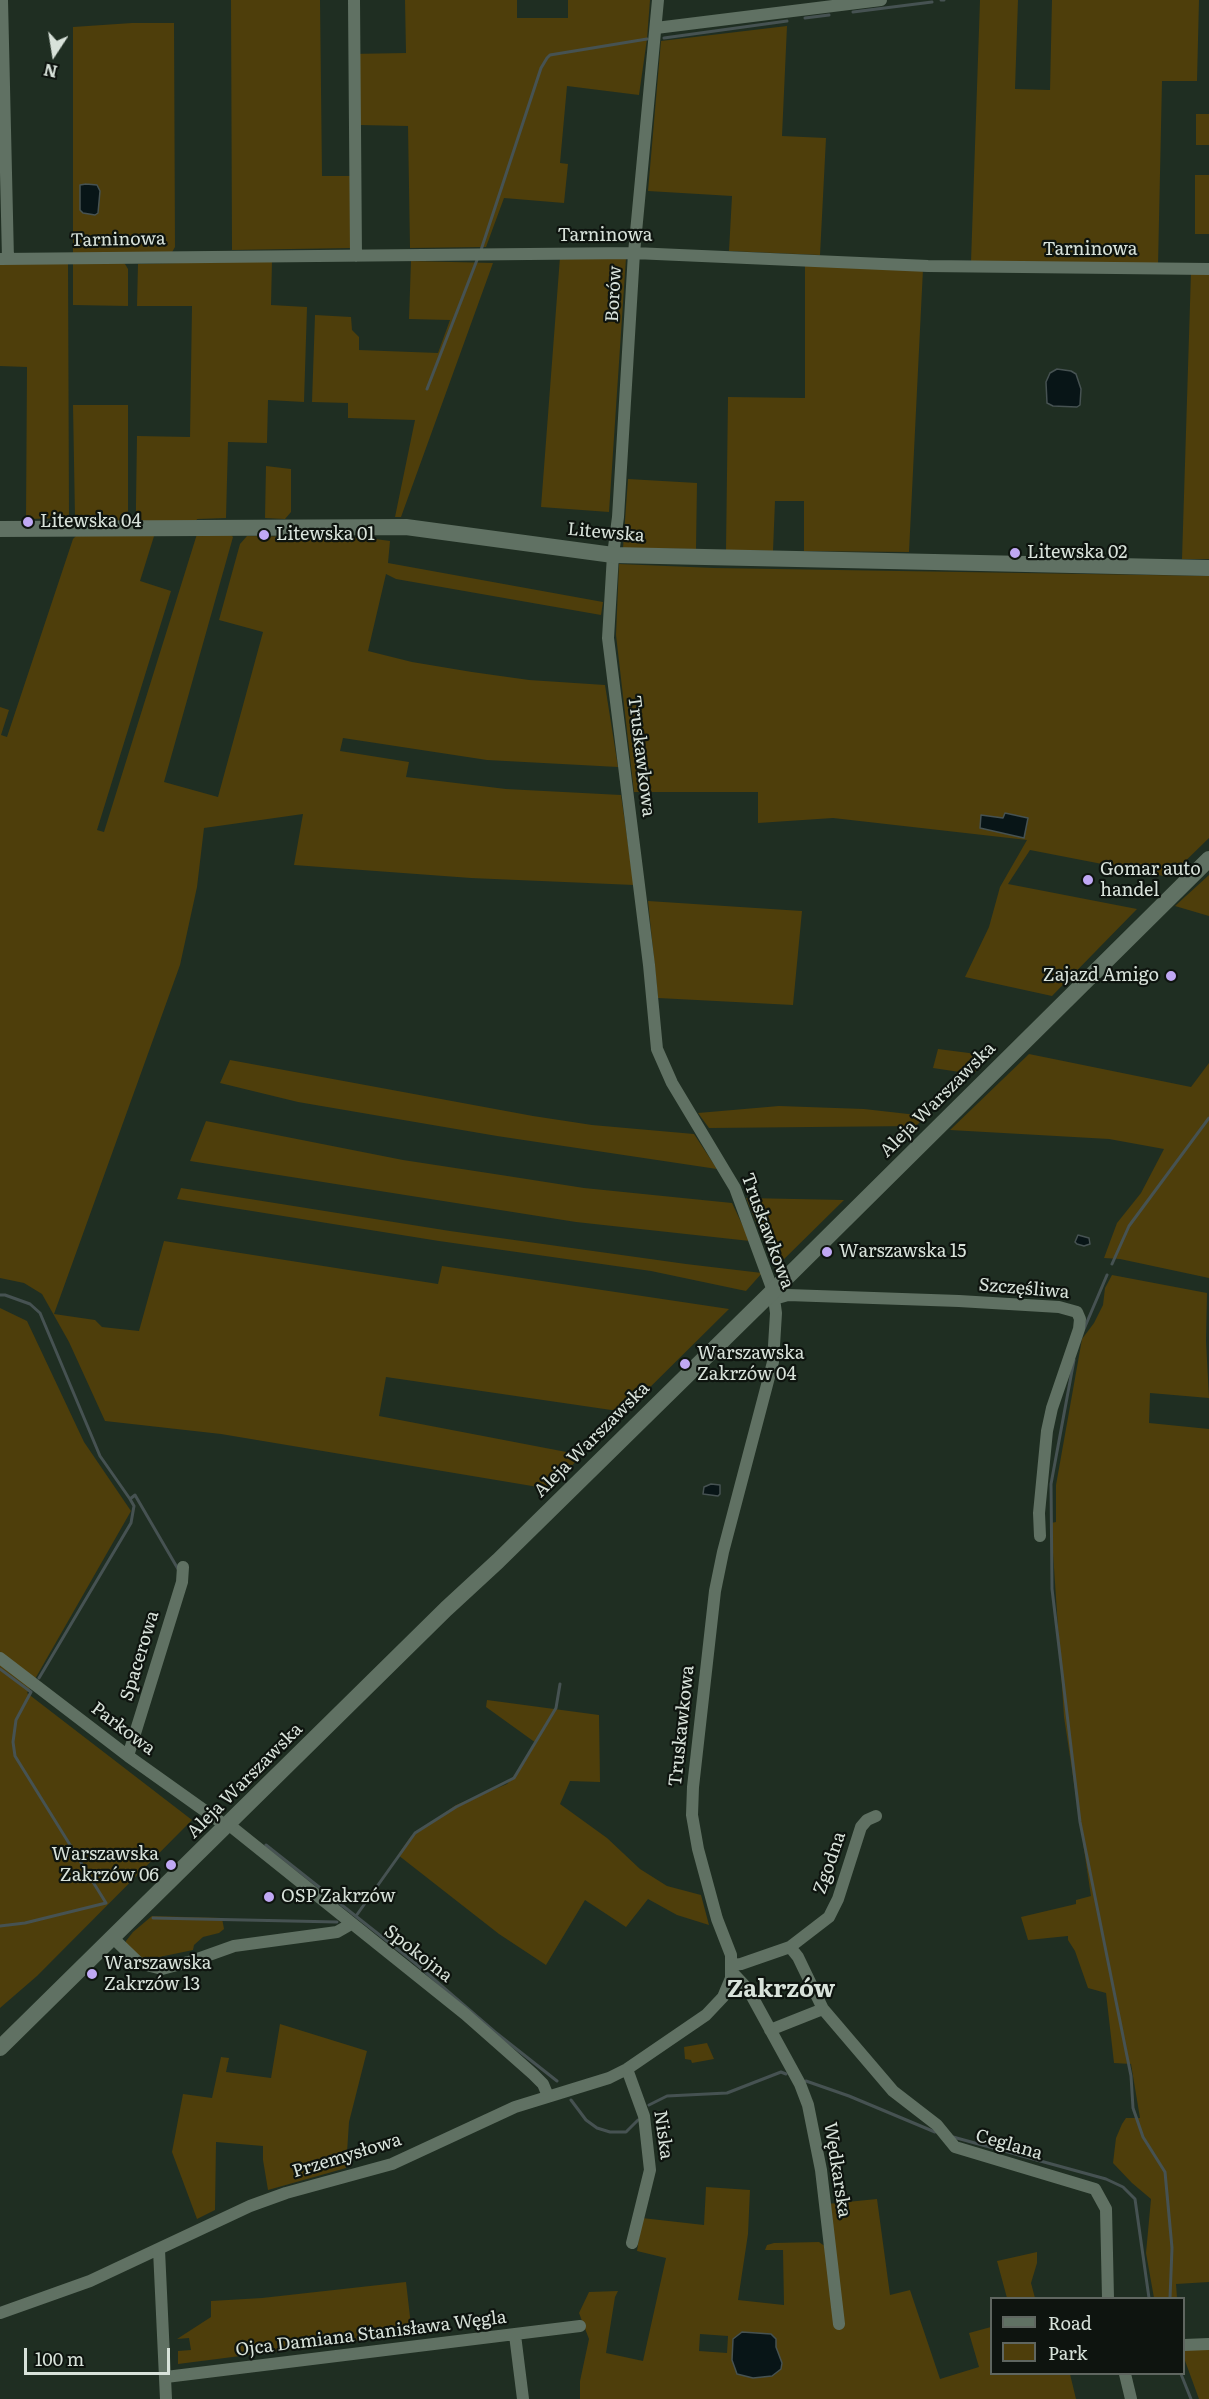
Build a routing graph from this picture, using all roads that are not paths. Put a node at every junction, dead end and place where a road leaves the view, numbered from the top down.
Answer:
1 (2, 0) edge
2 (354, 0) edge
3 (658, 0) edge
4 (881, 0) edge
5 (656, 28) junction
6 (634, 253) junction
7 (356, 256) junction
8 (4, 259) edge
9 (1209, 269) edge
10 (0, 529) edge
11 (613, 555) junction
12 (1209, 568) edge
13 (1209, 859) edge
14 (773, 1295) junction
15 (1040, 1536) dead end
16 (183, 1567) dead end
17 (0, 1658) edge
18 (128, 1756) junction
19 (876, 1816) dead end
20 (227, 1825) junction
21 (351, 1924) junction
22 (113, 1938) junction
23 (790, 1947) junction
24 (732, 1966) junction
25 (823, 2009) junction
26 (770, 2030) junction
27 (4, 2038) edge
28 (627, 2069) junction
29 (548, 2096) junction
30 (632, 2243) dead end
31 (159, 2250) junction
32 (1108, 2297) edge
33 (0, 2313) edge
34 (839, 2324) dead end
35 (580, 2326) dead end
36 (515, 2335) junction
37 (1209, 2344) edge
38 (1185, 2345) edge
39 (1125, 2375) edge
40 (165, 2377) junction
41 (166, 2399) edge
42 (523, 2399) edge
43 (1131, 2399) edge

1 - 8 street
2 - 7 street
3 - 5 street, Borów
4 - 5 street
5 - 6 street, Borów
6 - 7 street, Tarninowa
6 - 9 street, Tarninowa
6 - 11 street, Borów
7 - 8 street, Tarninowa
10 - 11 street, Litewska
11 - 12 street, Litewska
11 - 14 street, Truskawkowa
13 - 14 street, Aleja Warszawska
14 - 15 street, Szczęśliwa
14 - 20 street, Aleja Warszawska
14 - 24 street, Truskawkowa
16 - 18 street, Spacerowa
17 - 18 street, Parkowa
18 - 20 street, Parkowa
19 - 23 street, Zgodna
20 - 21 street, Spokojna
20 - 22 street, Aleja Warszawska
21 - 22 street
21 - 29 street, Spokojna
22 - 27 street, Aleja Warszawska
23 - 24 street, Zgodna
23 - 25 street, Ceglana
24 - 26 street, Wędkarska
24 - 28 street, Przemysłowa
25 - 26 street
25 - 32 street, Ceglana
26 - 34 street, Wędkarska
28 - 29 street, Przemysłowa
28 - 30 street, Niska
29 - 31 street, Przemysłowa
31 - 33 street, Przemysłowa
31 - 40 street
35 - 36 street, Ojca Damiana Stanisława Węgla
36 - 40 street, Ojca Damiana Stanisława Węgla
36 - 42 street
37 - 38 street
39 - 43 street
40 - 41 street

